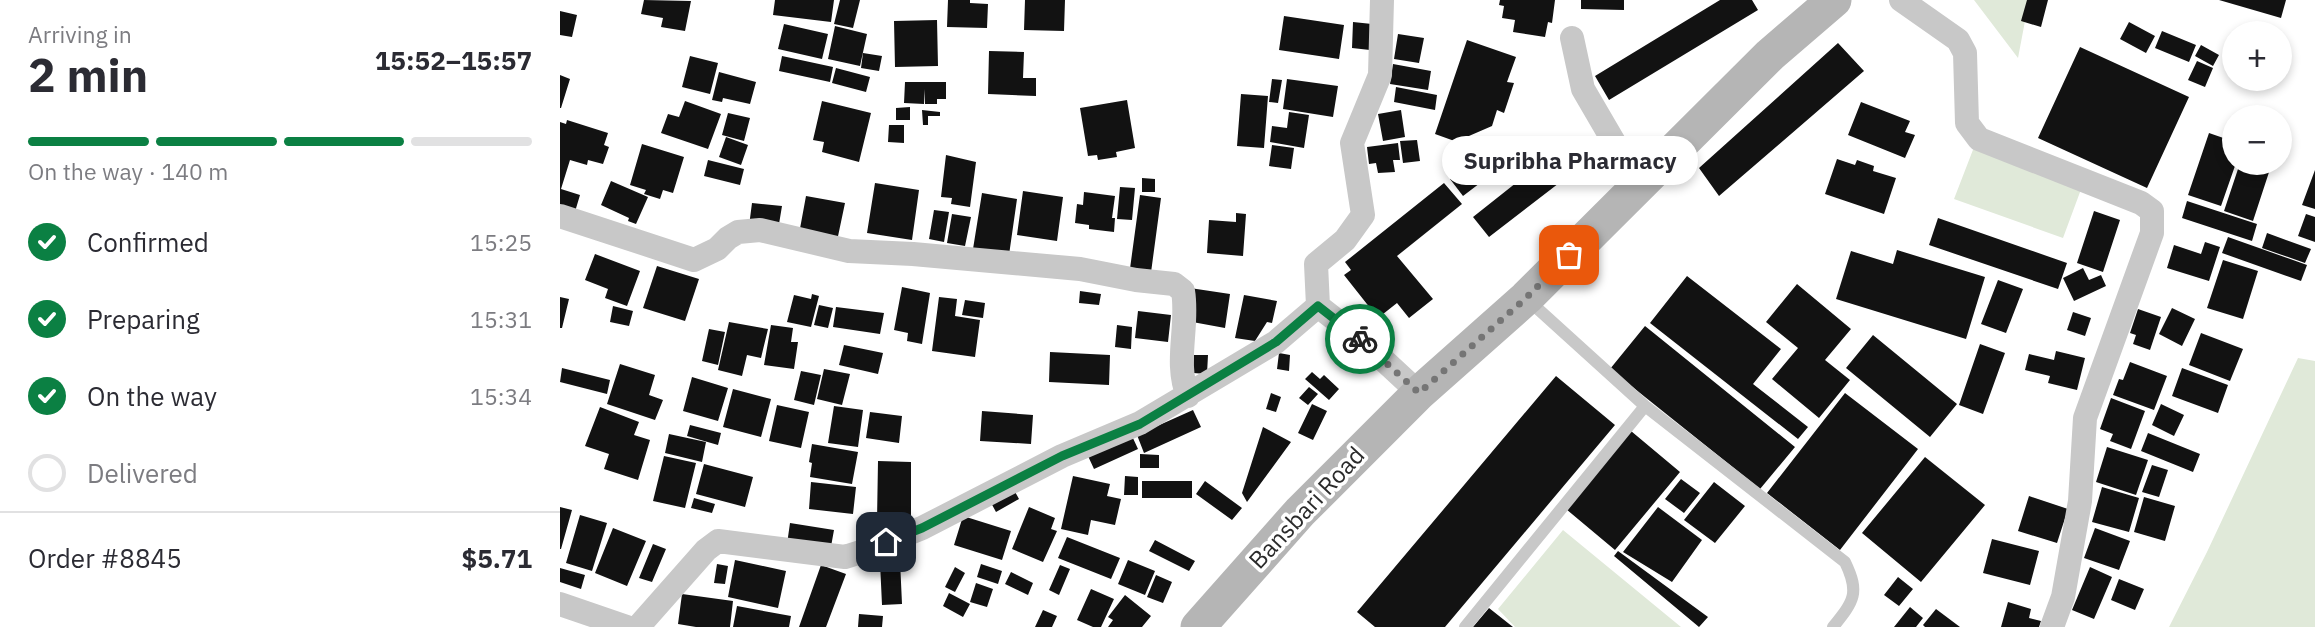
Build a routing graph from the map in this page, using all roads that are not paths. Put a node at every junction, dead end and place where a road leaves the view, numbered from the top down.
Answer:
1 (1382, 0) edge
2 (1833, 0) edge
3 (1901, 0) edge
4 (1572, 38) dead end
5 (1639, 185) junction
6 (560, 216) edge
7 (1526, 298) junction
8 (1318, 306) junction
9 (1419, 393) junction
10 (1188, 396) junction
11 (1645, 406) junction
12 (560, 604) edge
13 (627, 627) edge
14 (638, 627) edge
15 (1198, 627) edge
16 (1465, 627) edge
17 (1833, 627) edge
18 (2052, 627) edge

1 - 8 street
2 - 5 main road, Bansbari Road
3 - 18 street
4 - 5 street
5 - 7 main road, Bansbari Road
6 - 10 street
7 - 9 main road, Bansbari Road
7 - 11 lane
8 - 9 street
8 - 10 street
9 - 15 main road, Bansbari Road
10 - 14 street
11 - 16 lane
11 - 17 lane
12 - 13 street

